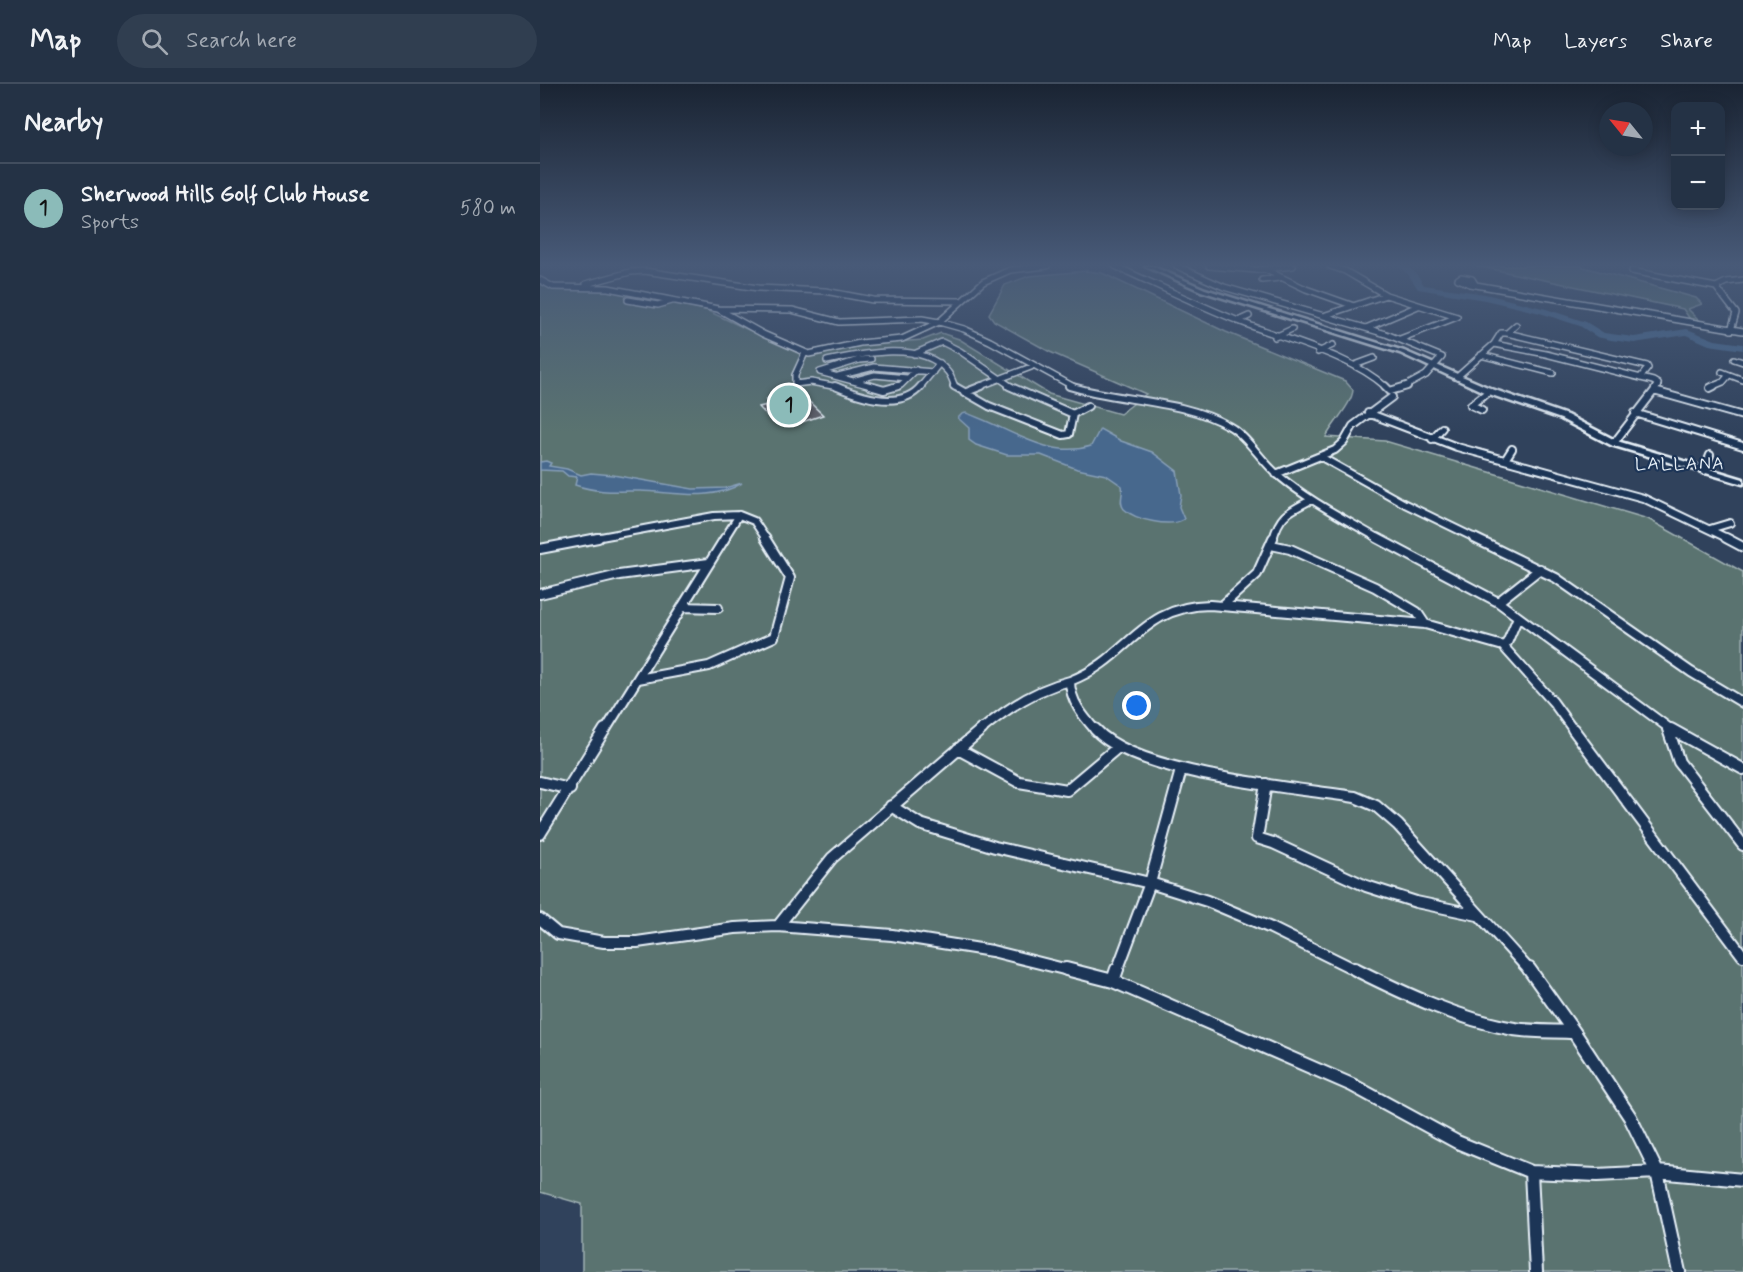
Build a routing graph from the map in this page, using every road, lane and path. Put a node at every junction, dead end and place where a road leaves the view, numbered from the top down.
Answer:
1 (738, 321) edge
2 (837, 321) edge
3 (854, 321) edge
4 (938, 321) edge
5 (940, 321) edge
6 (1239, 321) edge
7 (1308, 321) edge
8 (1346, 321) edge
9 (1382, 321) edge
10 (1445, 321) edge
11 (1683, 321) edge
12 (1734, 321) edge
13 (1516, 325) dead end
14 (1366, 328) junction
15 (1292, 329) dead end
16 (1731, 330) junction
17 (1743, 332) edge
18 (1506, 333) junction
19 (1275, 337) junction
20 (1400, 339) junction
21 (1494, 344) junction
22 (1333, 345) dead end
23 (1318, 352) junction
24 (807, 353) junction
25 (914, 354) junction
26 (1481, 355) junction
27 (1374, 358) dead end
28 (871, 359) dead end
29 (1734, 359) dead end
30 (1626, 360) junction
31 (827, 361) dead end
32 (1743, 362) edge
33 (940, 363) junction
34 (1355, 365) junction
35 (1031, 367) junction
36 (1436, 367) junction
37 (916, 370) junction
38 (933, 372) junction
39 (1620, 372) junction
40 (1553, 373) dead end
41 (838, 376) junction
42 (1457, 377) junction
43 (908, 378) junction
44 (1640, 378) junction
45 (999, 379) junction
46 (855, 381) junction
47 (1743, 381) edge
48 (803, 383) junction
49 (865, 384) junction
50 (1710, 388) dead end
51 (846, 390) junction
52 (1489, 391) junction
53 (1654, 391) junction
54 (964, 393) junction
55 (1392, 397) dead end
56 (1088, 406) dead end
57 (1482, 410) dead end
58 (1368, 413) junction
59 (1635, 413) junction
60 (1074, 414) junction
61 (1743, 416) edge
62 (1442, 428) dead end
63 (1432, 439) junction
64 (1614, 443) junction
65 (1743, 446) edge
66 (1512, 449) dead end
67 (1710, 455) dead end
68 (1321, 457) junction
69 (1505, 460) junction
70 (1704, 471) junction
71 (1276, 474) junction
72 (1743, 482) edge
73 (1311, 500) junction
74 (739, 515) junction
75 (1730, 523) dead end
76 (1710, 530) junction
77 (1271, 545) junction
78 (1743, 547) edge
79 (540, 549) edge
80 (709, 563) junction
81 (1540, 569) junction
82 (540, 594) edge
83 (1498, 602) junction
84 (1222, 605) junction
85 (682, 607) junction
86 (718, 608) dead end
87 (1518, 617) junction
88 (1425, 624) junction
89 (1503, 646) junction
90 (638, 679) junction
91 (1070, 681) junction
92 (1743, 702) edge
93 (1667, 727) junction
94 (1117, 748) junction
95 (958, 749) junction
96 (1743, 769) edge
97 (1181, 770) junction
98 (540, 782) edge
99 (1266, 784) junction
100 (570, 789) junction
101 (891, 806) junction
102 (540, 834) edge
103 (1743, 845) edge
104 (1150, 883) junction
105 (1478, 915) junction
106 (540, 919) edge
107 (778, 926) junction
108 (1743, 956) edge
109 (1113, 981) junction
110 (1574, 1032) junction
111 (1531, 1172) junction
112 (1657, 1172) junction
113 (1743, 1180) edge
114 (1536, 1272) edge
115 (1679, 1272) edge

1 - 24 street
2 - 3 street
4 - 24 street
5 - 35 street
6 - 19 street
7 - 36 street
8 - 14 street
9 - 14 street
10 - 20 street
11 - 16 street
12 - 16 street
13 - 18 street
14 - 20 street
15 - 19 street
16 - 17 street
18 - 21 street
18 - 30 street
19 - 23 street
20 - 36 street
21 - 26 street
21 - 39 street
22 - 23 street
23 - 34 street
24 - 48 street
24 - 48 street
25 - 31 street
25 - 33 street
25 - 45 street
26 - 40 street
26 - 42 street
27 - 34 street
28 - 41 street
29 - 32 street
30 - 39 street
30 - 44 street
33 - 38 street
33 - 54 street
34 - 36 street
35 - 45 street
35 - 71 street
36 - 42 street
37 - 38 street
37 - 41 street
37 - 43 street
38 - 51 street
39 - 44 street
41 - 46 street
42 - 52 street
43 - 46 street
43 - 49 street
44 - 53 street
45 - 54 street
45 - 60 street
46 - 49 street
47 - 50 street
48 - 51 street
49 - 51 street
52 - 57 street
52 - 64 street
53 - 59 street
53 - 61 street
54 - 60 street
55 - 58 street
56 - 60 street
58 - 63 street
58 - 68 street
59 - 64 street
59 - 65 street
62 - 63 street
63 - 69 street
64 - 70 street
66 - 69 street
67 - 70 street
68 - 71 street
68 - 81 street
69 - 76 street
70 - 72 street
71 - 73 street
73 - 77 street
73 - 83 street
74 - 79 street
74 - 80 street
74 - 90 street
75 - 76 street
76 - 78 street
77 - 84 street
77 - 88 street
80 - 82 street
80 - 85 street
81 - 83 street
81 - 92 street
83 - 87 street
84 - 88 street
84 - 91 street
85 - 86 street
85 - 90 street
87 - 89 street
87 - 93 street
88 - 89 street
89 - 108 street
90 - 100 street
91 - 94 street
91 - 95 street
93 - 96 street
93 - 103 street
94 - 95 street
94 - 97 street
95 - 101 street
97 - 99 street
97 - 104 street
98 - 100 street
99 - 105 street
99 - 105 street
100 - 102 street
101 - 104 street
101 - 107 street
104 - 109 street
104 - 110 street
105 - 110 street
106 - 107 street
107 - 109 street
109 - 111 street
110 - 112 street
111 - 112 street
111 - 114 street
112 - 113 street
112 - 115 street

